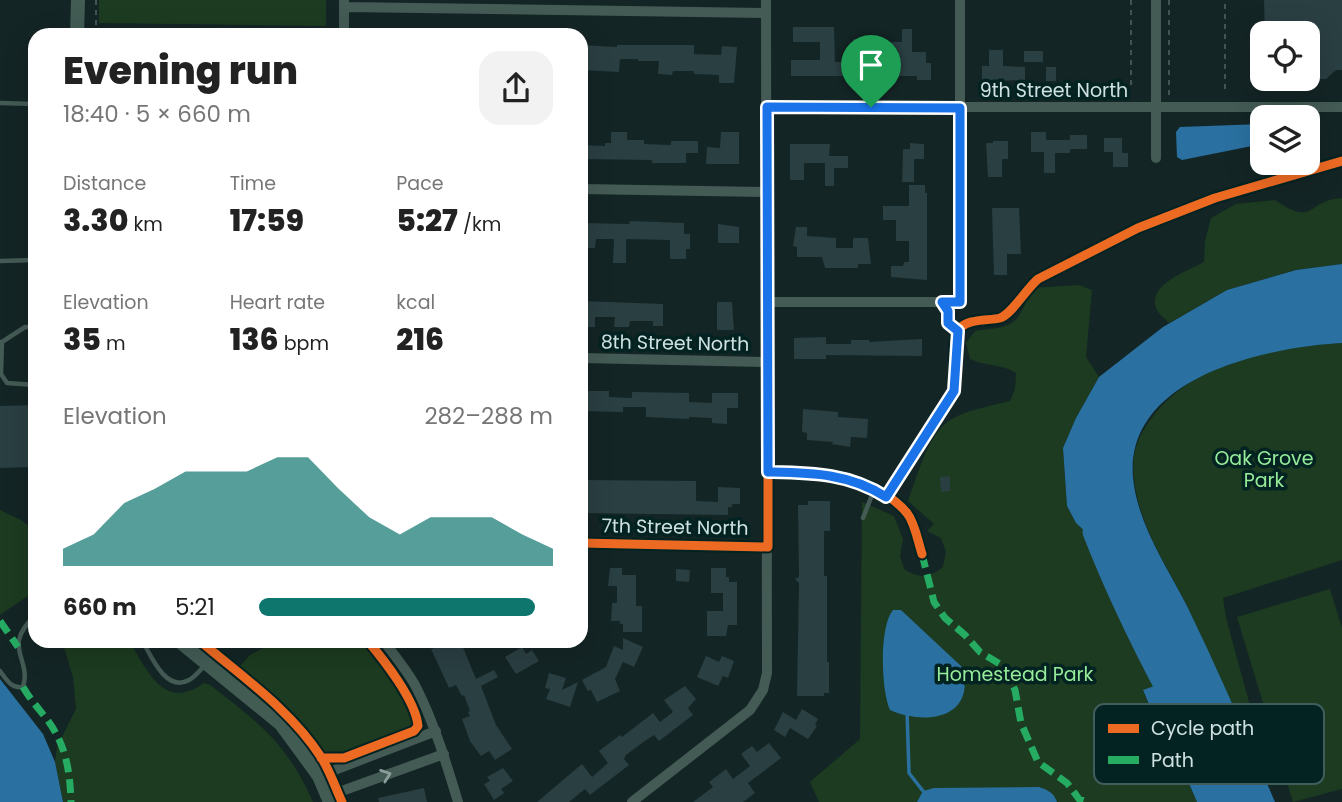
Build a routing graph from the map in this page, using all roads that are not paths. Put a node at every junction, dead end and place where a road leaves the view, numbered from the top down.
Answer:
1 (78, 0) edge
2 (766, 0) edge
3 (960, 0) edge
4 (1156, 0) edge
5 (344, 4) edge
6 (766, 13) junction
7 (77, 28) edge
8 (344, 28) edge
9 (0, 103) edge
10 (28, 104) edge
11 (1156, 106) junction
12 (767, 107) junction
13 (1342, 107) edge
14 (960, 108) junction
15 (1156, 158) dead end
16 (588, 189) edge
17 (767, 192) junction
18 (28, 260) edge
19 (0, 261) edge
20 (767, 302) junction
21 (28, 327) edge
22 (1, 342) edge
23 (588, 358) edge
24 (768, 362) junction
25 (28, 384) edge
26 (768, 472) junction
27 (874, 490) junction
28 (863, 518) dead end
29 (588, 543) edge
30 (768, 547) junction
31 (922, 554) dead end
32 (28, 625) edge
33 (147, 648) edge
34 (188, 648) edge
35 (389, 648) edge
36 (206, 663) junction
37 (0, 671) edge
38 (436, 731) junction
39 (444, 754) junction
40 (319, 776) junction
41 (329, 799) edge
42 (458, 802) edge
43 (632, 802) edge

1 - 7 main road
2 - 6 street
3 - 14 street
4 - 11 street
5 - 6 street
5 - 8 street
6 - 12 street
9 - 10 lane
11 - 13 street, 9th Street North
11 - 14 street, 9th Street North
11 - 15 street
12 - 14 street, 9th Street North
12 - 17 street
14 - 20 street
16 - 17 street
17 - 20 street
18 - 19 lane
20 - 24 street
21 - 22 lane
22 - 25 lane
23 - 24 street, 8th Street North
24 - 26 street
26 - 27 street
26 - 30 street
27 - 28 lane
27 - 31 street
29 - 30 street, 7th Street North
30 - 43 street
32 - 37 lane
33 - 36 lane
34 - 36 main road
35 - 38 street
36 - 40 main road
38 - 39 street
38 - 40 street
41 -> 39 street
39 - 42 street
40 - 41 main road

